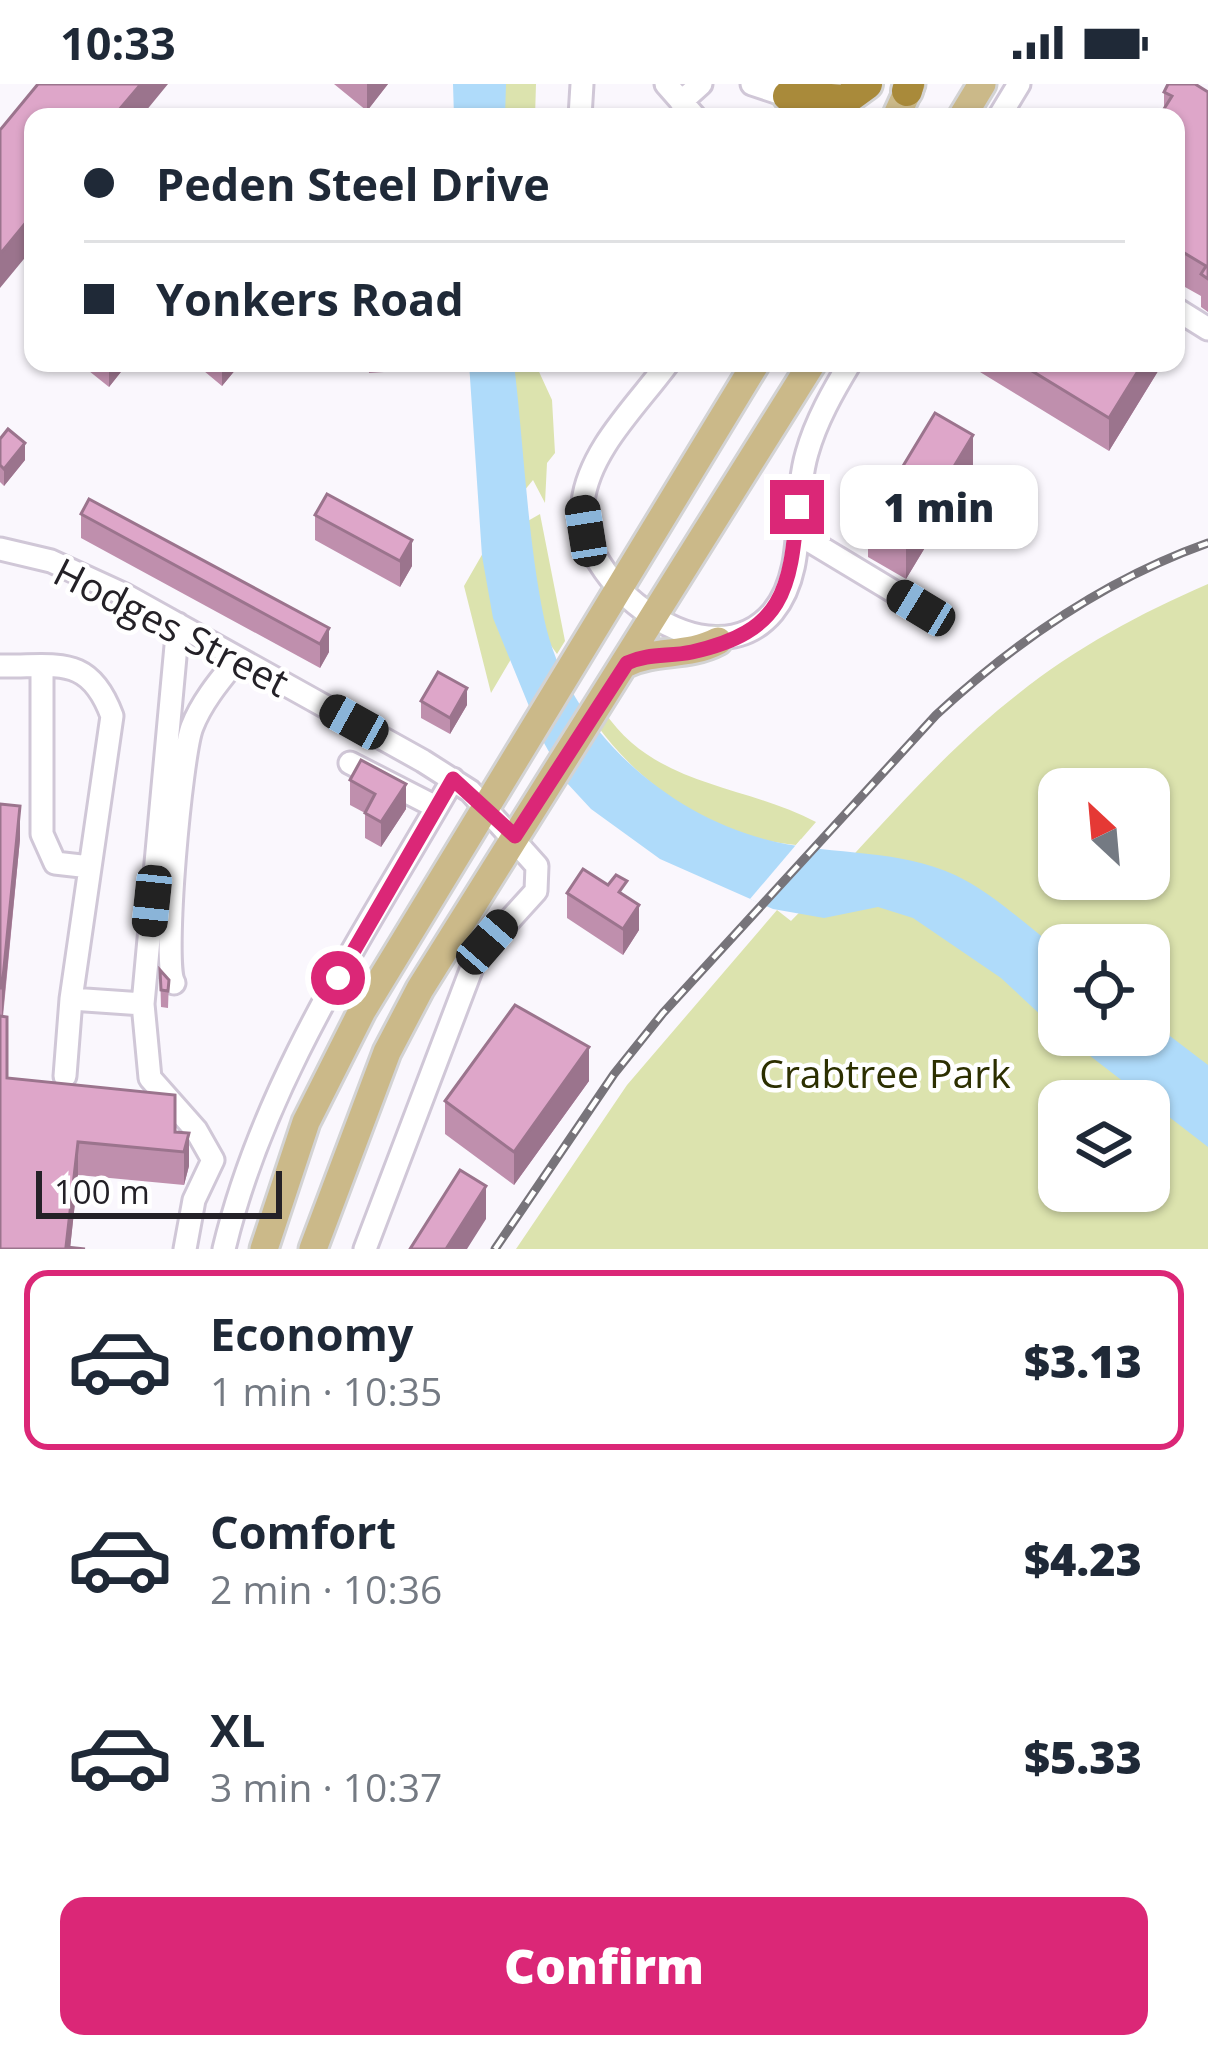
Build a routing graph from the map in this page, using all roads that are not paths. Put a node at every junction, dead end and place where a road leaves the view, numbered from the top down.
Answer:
1 (701, 84) edge
2 (752, 84) edge
3 (867, 84) edge
4 (787, 99) edge
5 (681, 101) edge
6 (661, 372) edge
7 (752, 372) edge
8 (805, 372) edge
9 (846, 372) edge
10 (795, 532) junction
11 (0, 549) edge
12 (638, 601) junction
13 (921, 608) dead end
14 (178, 624) junction
15 (718, 641) junction
16 (238, 658) junction
17 (0, 666) edge
18 (42, 667) junction
19 (622, 670) junction
20 (350, 763) dead end
21 (453, 779) junction
22 (486, 806) junction
23 (436, 807) junction
24 (515, 836) junction
25 (90, 866) junction
26 (174, 983) edge
27 (71, 1000) junction
28 (143, 1004) junction
29 (65, 1076) dead end
30 (185, 1249) edge
31 (224, 1249) edge
32 (263, 1249) edge
33 (313, 1249) edge
34 (365, 1249) edge

1 - 5 street
2 - 4 street
3 - 4 highway
6 - 12 street
7 - 12 main road
8 - 12 main road
9 - 10 street
10 - 13 street
10 - 15 street
11 - 14 street, Hodges Street
12 - 15 street
12 - 19 main road
12 - 22 main road
14 - 16 street, Hodges Street
14 - 28 street
15 - 19 main road
16 - 21 street, Hodges Street
16 - 26 street
17 - 18 street
18 - 25 street
18 - 25 street
19 - 24 main road
20 - 23 street
21 - 22 street, Hodges Street
21 - 23 street
22 - 24 street, Hodges Street
22 - 32 main road
23 - 31 street
24 - 33 main road
24 - 34 street
25 - 27 street
27 - 28 street
27 - 29 street
28 - 30 street

